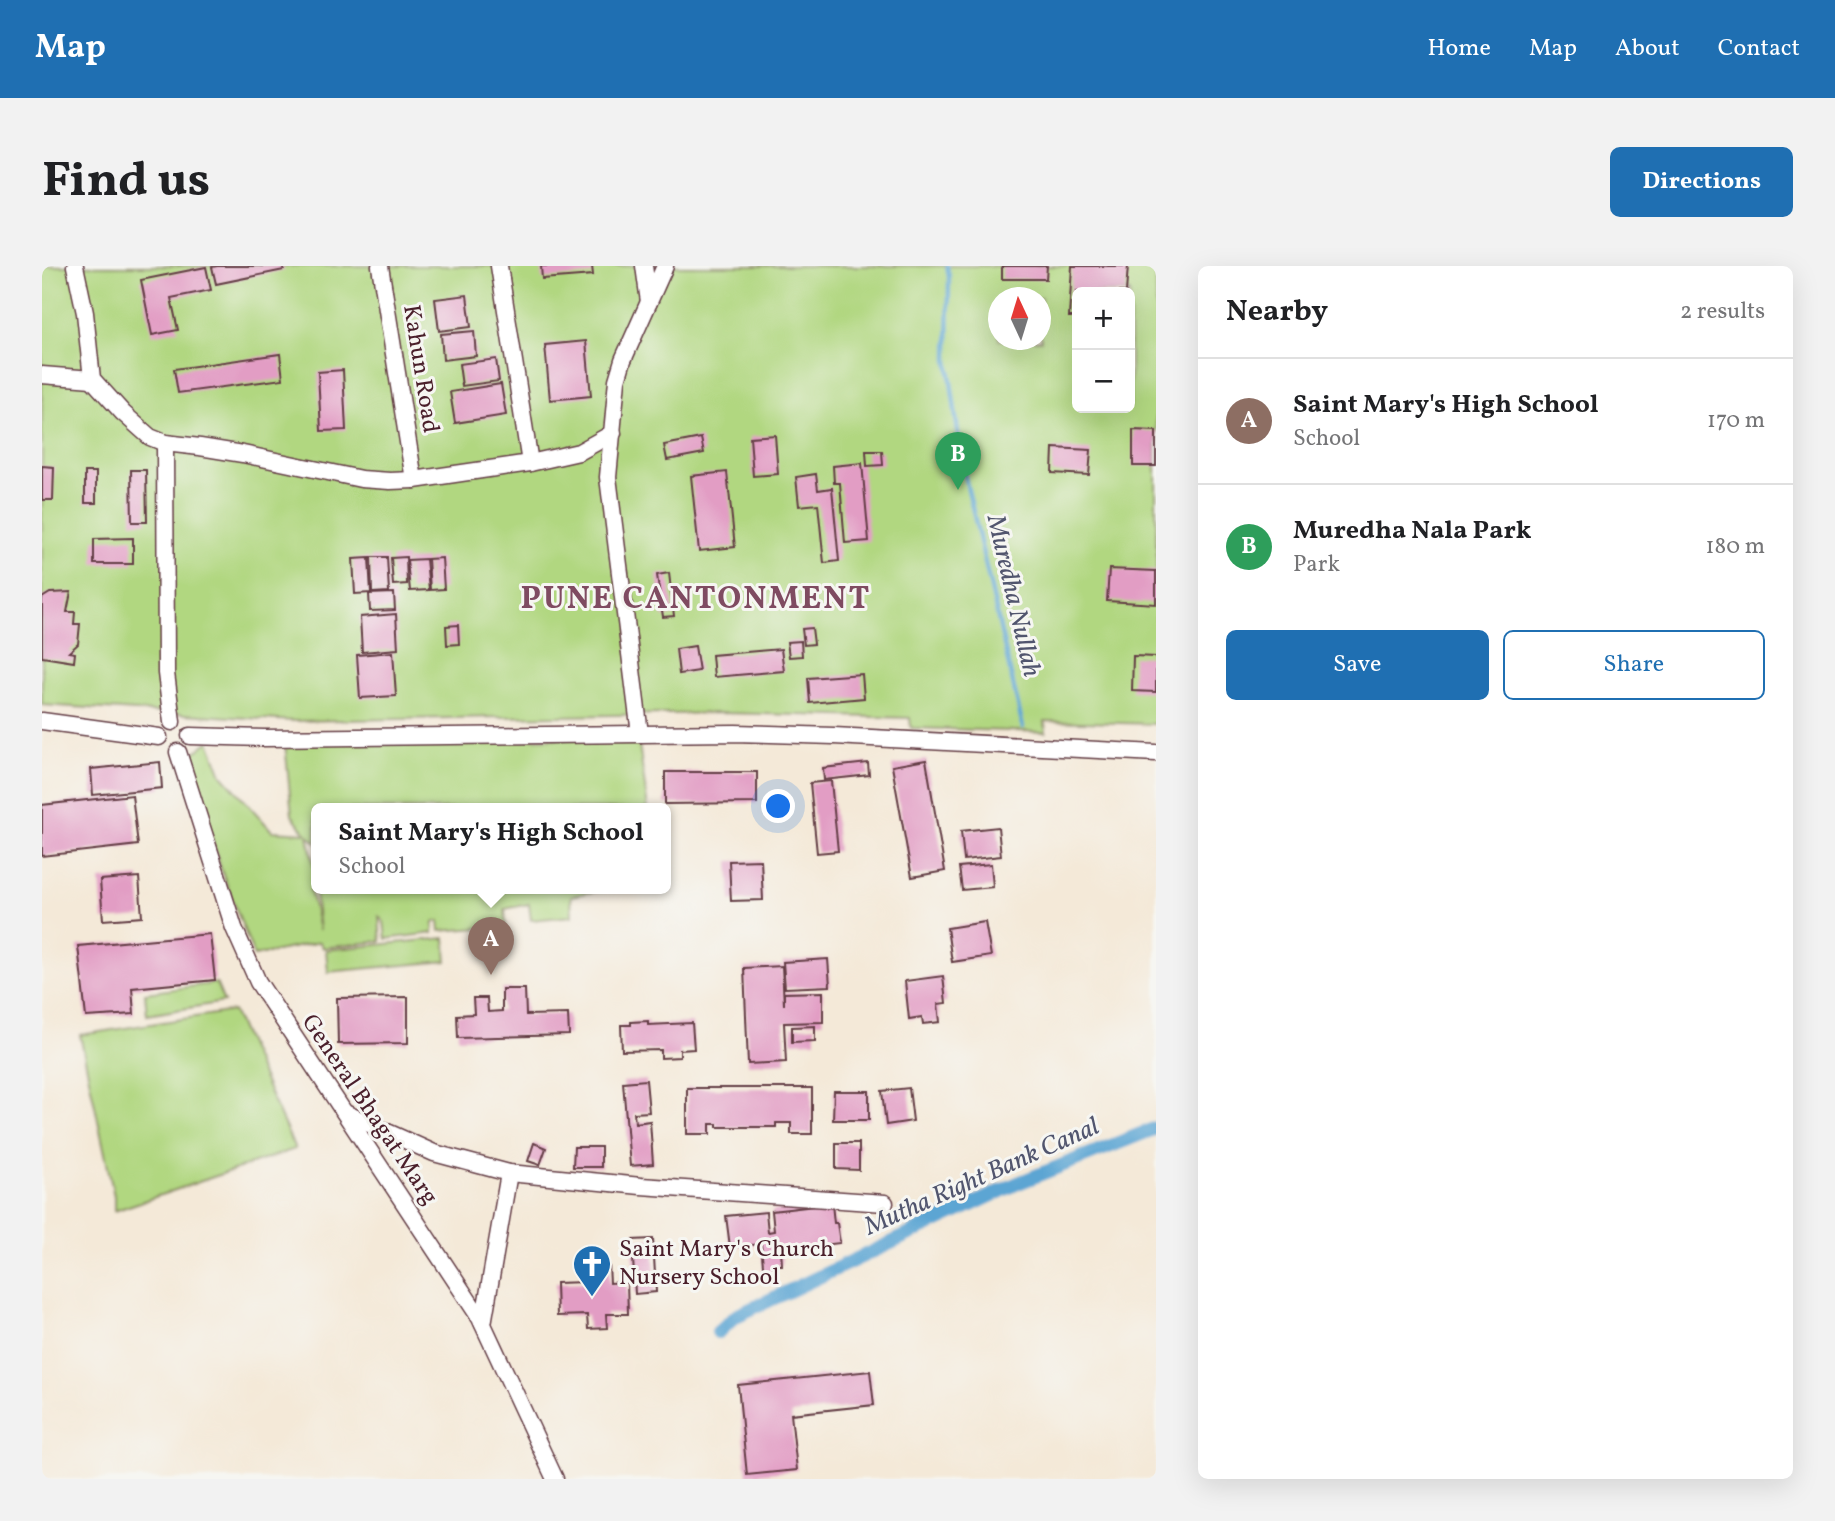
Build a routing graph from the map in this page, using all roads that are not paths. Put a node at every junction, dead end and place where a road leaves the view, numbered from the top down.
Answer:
1 (75, 266) edge
2 (380, 266) edge
3 (499, 266) edge
4 (644, 266) edge
5 (665, 266) edge
6 (649, 302) junction
7 (42, 375) edge
8 (92, 379) junction
9 (613, 433) junction
10 (165, 443) junction
11 (579, 453) junction
12 (530, 463) junction
13 (610, 464) junction
14 (414, 480) junction
15 (42, 721) edge
16 (172, 722) junction
17 (640, 734) junction
18 (190, 736) junction
19 (159, 737) junction
20 (178, 752) junction
21 (1156, 753) edge
22 (345, 1113) junction
23 (509, 1173) junction
24 (885, 1203) dead end
25 (483, 1324) junction
26 (555, 1479) edge

1 - 8 street
2 - 14 street, Kahun Road
3 - 12 street
4 - 6 street
5 - 6 street
6 - 9 street
7 - 8 street
8 - 10 street
9 - 11 street
9 - 13 street
10 - 14 street
10 - 16 street
11 - 12 street
11 - 13 street
12 - 14 street
13 - 17 street
15 - 19 street
16 - 18 street
16 - 19 street
17 - 18 street
17 - 21 street
18 - 20 street
19 - 20 street
20 - 22 street, General Bhagat Marg
22 - 23 street
22 - 25 street, General Bhagat Marg
23 - 24 street
23 - 25 street
25 - 26 street, General Bhagat Marg

